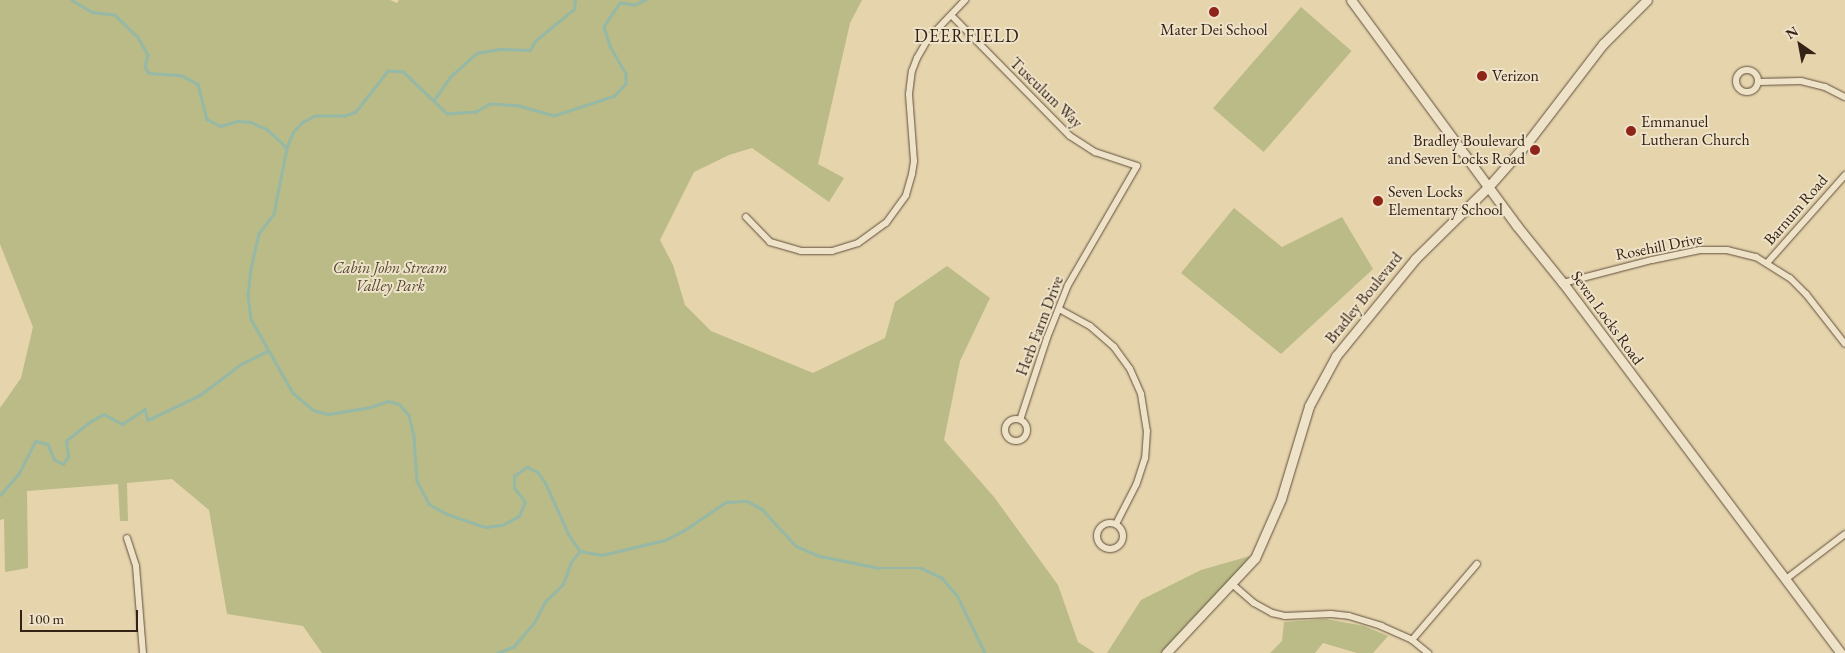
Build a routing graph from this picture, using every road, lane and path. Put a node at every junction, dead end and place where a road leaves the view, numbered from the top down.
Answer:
1 (964, 0) edge
2 (1351, 0) edge
3 (1647, 0) edge
4 (952, 16) junction
5 (1758, 82) dead end
6 (1845, 97) edge
7 (1137, 166) joint
8 (1845, 174) edge
9 (1489, 186) junction
10 (746, 217) dead end
11 (1767, 263) junction
12 (1563, 283) junction
13 (1059, 309) junction
14 (1845, 344) edge
15 (1020, 420) dead end
16 (1116, 524) junction
17 (1845, 534) edge
18 (127, 538) dead end
19 (1477, 564) dead end
20 (1786, 579) junction
21 (1232, 584) junction
22 (1412, 640) junction
23 (143, 653) edge
24 (1166, 653) edge
25 (1428, 653) edge
26 (1841, 653) edge

1 - 4 street
2 - 9 main road, Seven Locks Road
3 - 9 main road, Bradley Boulevard
4 - 7 street, Tusculum Way
4 - 10 street
5 - 6 street
7 - 13 street, Herb Farm Drive
8 - 11 street, Barnum Road
9 - 12 main road, Seven Locks Road
9 - 21 main road, Bradley Boulevard
11 - 12 street, Rosehill Drive
11 - 14 street, Rosehill Drive
12 - 20 main road, Seven Locks Road
13 - 15 street, Herb Farm Drive
13 - 16 street
16 - 16 street
17 - 20 street
18 - 23 street
19 - 22 street
20 - 26 main road, Seven Locks Road
21 - 22 street
21 - 24 main road, Bradley Boulevard
22 - 25 street

